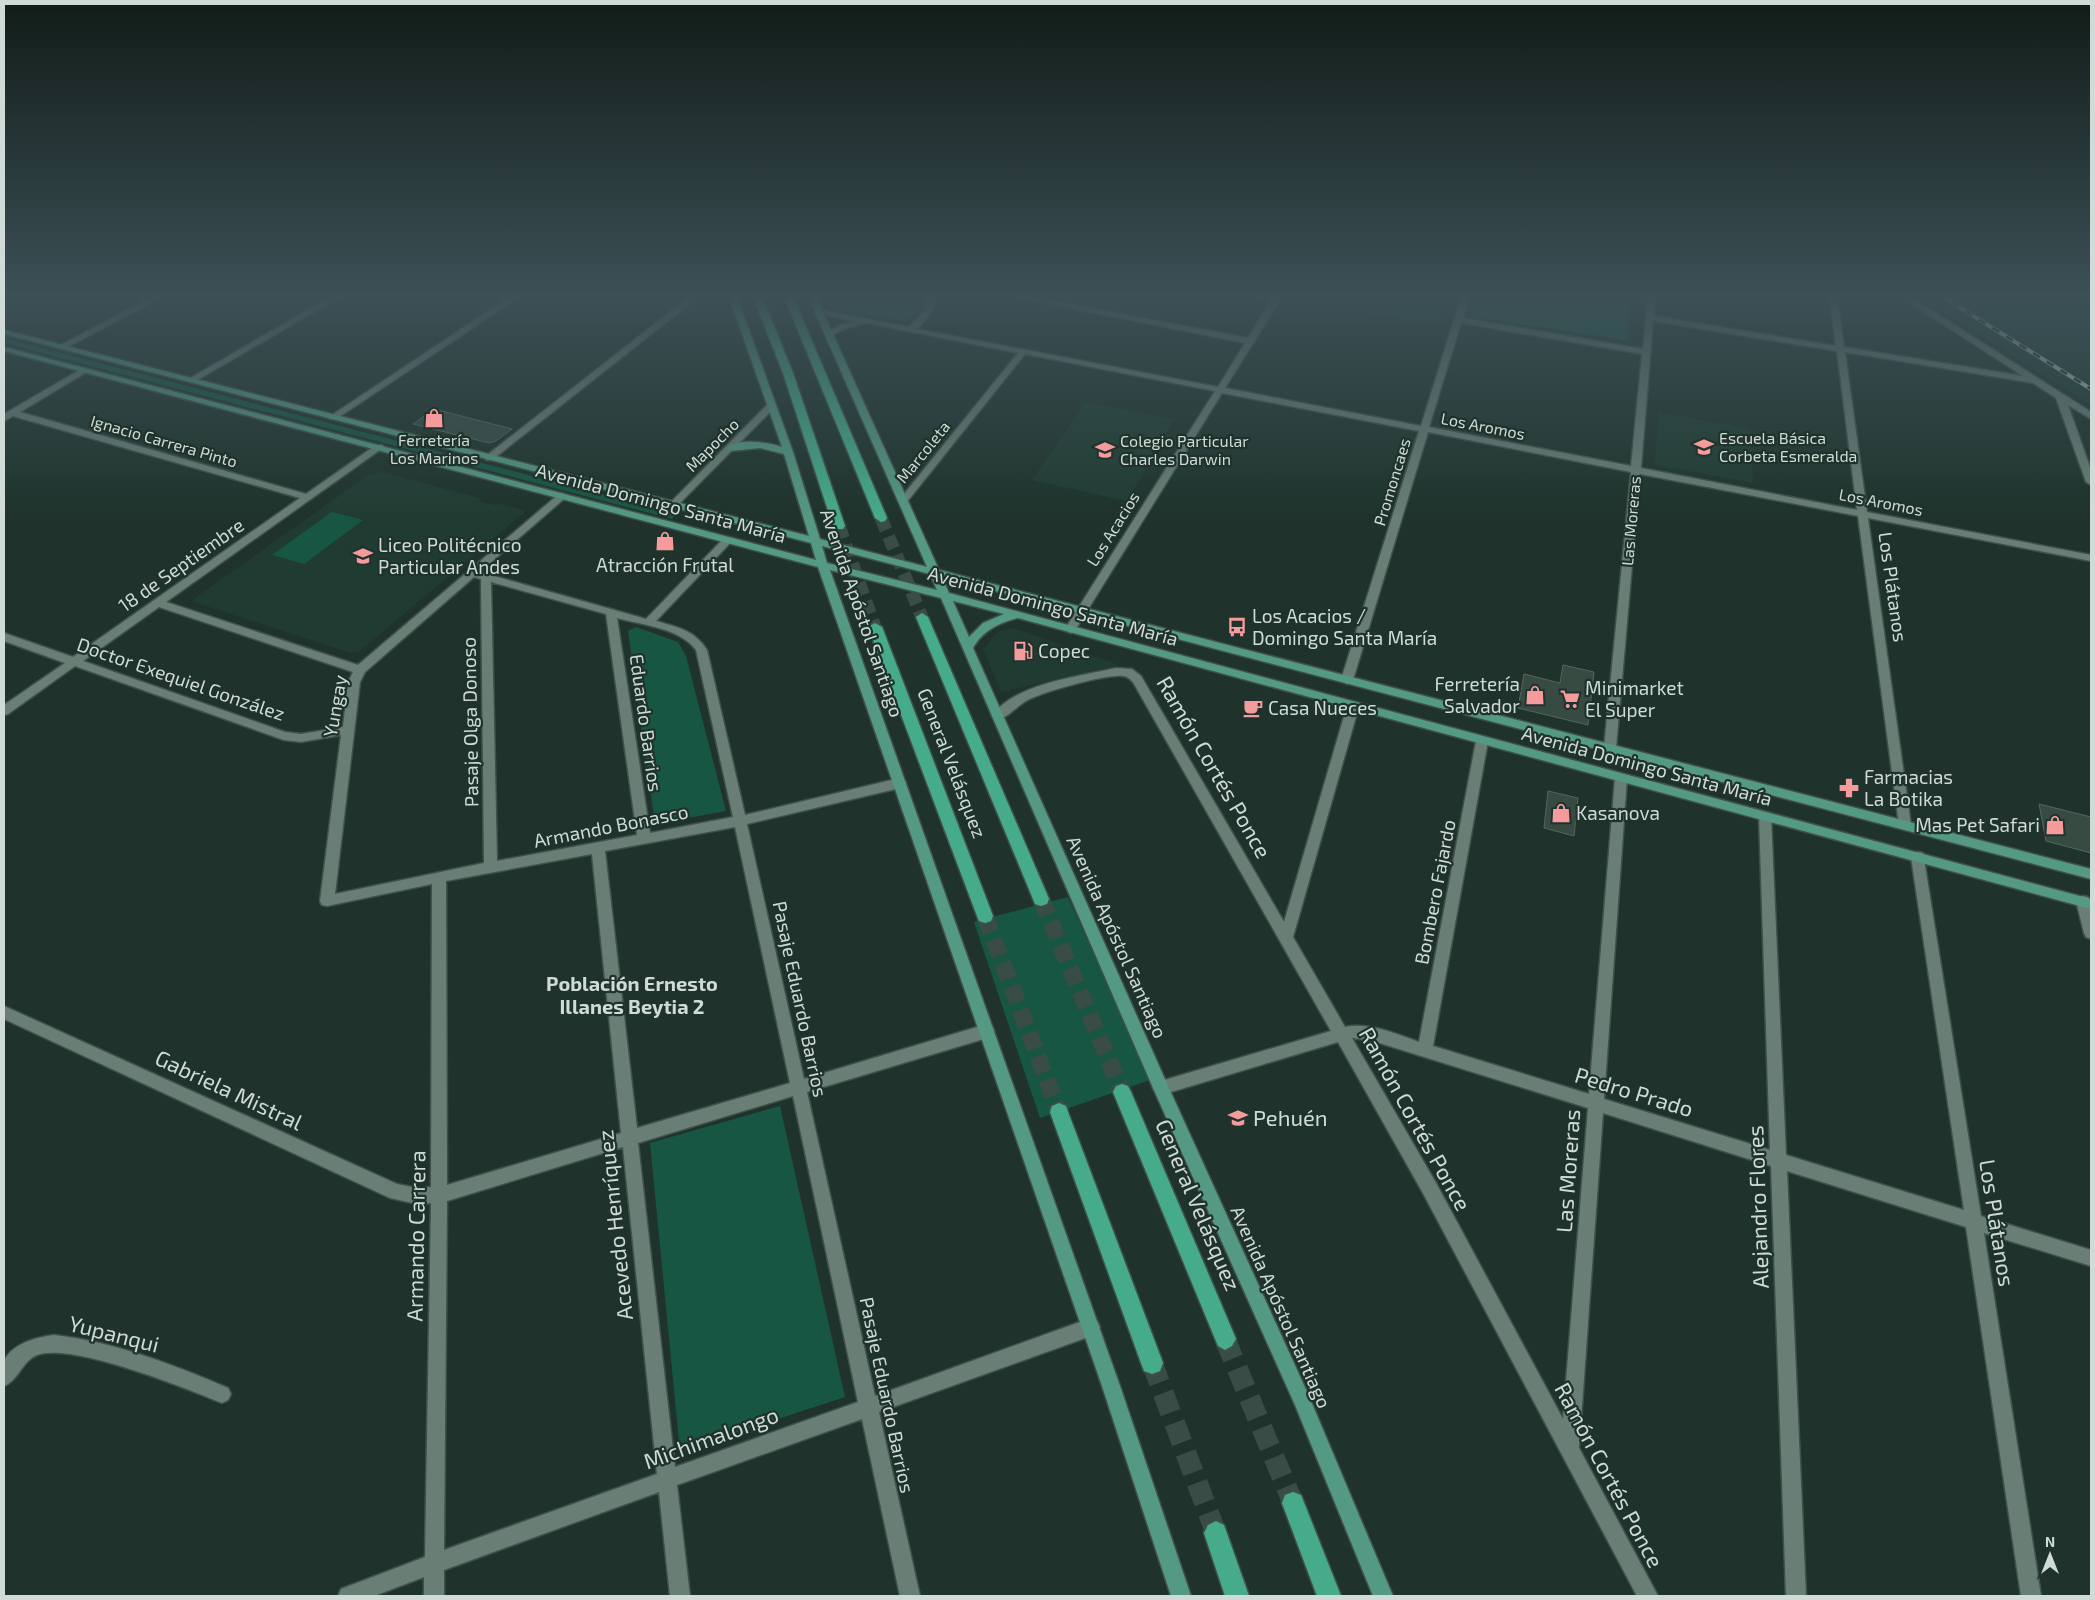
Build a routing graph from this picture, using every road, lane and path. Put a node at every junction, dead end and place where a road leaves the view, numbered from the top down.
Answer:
1 (81, 369) edge
2 (146, 369) edge
3 (211, 369) edge
4 (406, 369) edge
5 (603, 369) edge
6 (759, 369) edge
7 (786, 369) edge
8 (818, 369) edge
9 (845, 369) edge
10 (1010, 369) edge
11 (1109, 369) edge
12 (1233, 369) edge
13 (1444, 369) edge
14 (1645, 369) edge
15 (1844, 369) edge
16 (1961, 369) edge
17 (2018, 369) edge
18 (86, 370) junction
19 (191, 380) junction
20 (2037, 381) junction
21 (1220, 390) junction
22 (2060, 396) junction
23 (772, 405) junction
24 (8, 415) edge
25 (2091, 416) edge
26 (333, 417) junction
27 (1425, 430) junction
28 (379, 447) junction
29 (731, 448) junction
30 (788, 452) junction
31 (489, 458) junction
32 (1636, 471) junction
33 (2091, 482) edge
34 (562, 496) junction
35 (307, 497) junction
36 (903, 501) junction
37 (674, 505) junction
38 (1863, 514) junction
39 (880, 518) tunnel mouth
40 (839, 526) tunnel mouth
41 (728, 540) junction
42 (816, 542) junction
43 (2091, 558) edge
44 (823, 565) junction
45 (935, 572) junction
46 (479, 574) junction
47 (946, 597) junction
48 (157, 603) junction
49 (1081, 611) junction
50 (611, 612) junction
51 (1017, 614) junction
52 (922, 617) tunnel mouth
53 (648, 623) junction
54 (875, 627) tunnel mouth
55 (1070, 629) junction
56 (4, 637) edge
57 (968, 648) junction
58 (74, 662) junction
59 (360, 670) junction
60 (1347, 680) junction
61 (1353, 706) junction
62 (4, 711) edge
63 (998, 716) junction
64 (349, 730) junction
65 (1482, 741) junction
66 (1610, 748) junction
67 (1621, 778) junction
68 (900, 783) junction
69 (1765, 816) junction
70 (740, 821) junction
71 (1905, 825) junction
72 (644, 839) junction
73 (598, 848) junction
74 (1918, 858) junction
75 (491, 868) junction
76 (2091, 874) edge
77 (438, 877) junction
78 (1040, 900) tunnel mouth
79 (327, 902) joint
80 (2087, 903) edge
81 (984, 916) tunnel mouth
82 (2091, 933) edge
83 (1286, 937) junction
84 (4, 1012) edge
85 (986, 1031) junction
86 (1342, 1034) junction
87 (1425, 1050) junction
88 (799, 1087) junction
89 (1161, 1088) junction
90 (1122, 1092) tunnel mouth
91 (1596, 1103) junction
92 (1059, 1112) tunnel mouth
93 (630, 1138) junction
94 (1778, 1160) junction
95 (439, 1195) junction
96 (1974, 1222) junction
97 (2091, 1258) edge
98 (1091, 1328) junction
99 (1225, 1339) tunnel mouth
100 (1152, 1363) tunnel mouth
101 (4, 1377) edge
102 (222, 1394) dead end
103 (869, 1406) junction
104 (1570, 1448) junction
105 (667, 1479) junction
106 (1293, 1503) tunnel mouth
107 (1216, 1532) tunnel mouth
108 (434, 1563) junction
109 (348, 1596) edge
110 (434, 1596) edge
111 (680, 1596) edge
112 (910, 1596) edge
113 (1180, 1596) edge
114 (1237, 1596) edge
115 (1329, 1596) edge
116 (1383, 1596) edge
117 (1648, 1596) edge
118 (1796, 1596) edge
119 (2031, 1596) edge

1 - 18 main road, Avenida Domingo Santa María
2 - 19 main road, Avenida Domingo Santa María
3 - 19 street
4 - 26 street
5 - 31 street
6 - 23 main road, Avenida Apóstol Santiago
7 - 40 highway
8 - 39 highway
9 - 36 main road, Avenida Apóstol Santiago
10 - 36 street, Marcoleta
11 - 21 street, Los Aromos
12 - 21 street, Los Acacios
13 - 27 street, Promoncaes
14 - 32 street, Las Moreras
15 - 38 street, Los Plátanos
16 - 20 street
17 - 20 street
18 - 24 street
18 - 28 main road, Avenida Domingo Santa María
19 - 26 main road, Avenida Domingo Santa María
20 - 22 street
21 - 27 street, Los Aromos
21 - 49 street, Los Acacios
22 - 25 street
22 - 33 street
23 - 29 street, Mapocho
23 - 30 main road, Avenida Apóstol Santiago
24 - 35 street, Ignacio Carrera Pinto
26 - 31 main road, Avenida Domingo Santa María
27 - 32 street, Los Aromos
27 - 60 street, Promoncaes
28 - 34 main road, Avenida Domingo Santa María
28 - 35 street, 18 de Septiembre
29 - 30 main road
29 - 37 street, Mapocho
30 - 42 main road, Avenida Apóstol Santiago
31 - 37 main road, Avenida Domingo Santa María
32 - 38 street, Los Aromos
32 - 66 street, Las Moreras
34 - 41 main road, Avenida Domingo Santa María
34 - 46 street
35 - 48 street, 18 de Septiembre
36 - 45 main road, Avenida Apóstol Santiago
37 - 42 main road, Avenida Domingo Santa María
38 - 43 street, Los Aromos
38 - 71 street, Los Plátanos
41 - 44 main road, Avenida Domingo Santa María
41 - 53 street
42 - 44 main road, Avenida Apóstol Santiago
42 - 45 main road, Avenida Domingo Santa María
44 - 47 main road, Avenida Domingo Santa María
44 - 68 main road, Avenida Apóstol Santiago
45 - 47 main road, Avenida Apóstol Santiago
45 - 49 main road, Avenida Domingo Santa María
46 - 50 street, Pasaje Eduardo Barrios
46 - 59 street
46 - 75 street, Pasaje Olga Donoso
47 - 51 main road, Avenida Domingo Santa María
47 - 57 main road, Avenida Apóstol Santiago
48 - 58 street, 18 de Septiembre
48 - 59 street, Yungay
49 - 55 street, Los Acacios
49 - 60 main road, Avenida Domingo Santa María
50 - 53 street, Pasaje Eduardo Barrios
50 - 72 street, Eduardo Barrios
51 - 55 main road, Avenida Domingo Santa María
51 - 57 main road
52 - 78 highway, General Velásquez
53 - 70 street, Pasaje Eduardo Barrios
54 - 81 highway, General Velásquez
55 - 61 main road, Avenida Domingo Santa María
56 - 58 street, Doctor Exequiel González
57 - 63 main road, Avenida Apóstol Santiago
58 - 62 street, 18 de Septiembre
58 - 64 street, Doctor Exequiel González
59 - 64 street, Yungay
60 - 66 main road, Avenida Domingo Santa María
61 - 65 main road, Avenida Domingo Santa María
61 - 83 street
63 - 83 street, Ramón Cortés Ponce
63 - 89 main road, Avenida Apóstol Santiago
64 - 79 street, Yungay
65 - 67 main road, Avenida Domingo Santa María
65 - 87 street, Bombero Fajardo
66 - 71 main road, Avenida Domingo Santa María
67 - 69 main road, Avenida Domingo Santa María
67 - 91 street, Las Moreras
68 - 70 street, Armando Bonasco
68 - 85 main road, Avenida Apóstol Santiago
69 - 74 main road, Avenida Domingo Santa María
69 - 94 street, Alejandro Flores
70 - 72 street, Armando Bonasco
70 - 88 street, Pasaje Eduardo Barrios
71 - 76 main road, Avenida Domingo Santa María
72 - 73 street, Armando Bonasco
73 - 75 street, Armando Bonasco
73 - 93 street, Acevedo Henríquez
74 - 80 main road, Avenida Domingo Santa María
74 - 96 street, Los Plátanos
75 - 77 street, Armando Bonasco
77 - 79 street, Armando Bonasco
77 - 95 street, Armando Carrera
80 - 82 street
83 - 86 street, Ramón Cortés Ponce
84 - 95 street, Gabriela Mistral
85 - 88 street, Gabriela Mistral
85 - 98 main road, Avenida Apóstol Santiago
86 - 87 street, Pedro Prado
86 - 89 street, Pedro Prado
86 - 104 street, Ramón Cortés Ponce
87 - 91 street, Pedro Prado
88 - 93 street, Gabriela Mistral
88 - 103 street, Pasaje Eduardo Barrios
89 - 116 main road, Avenida Apóstol Santiago
90 - 99 highway, General Velásquez
91 - 94 street, Pedro Prado
91 - 104 street, Las Moreras
92 - 100 highway
93 - 95 street, Gabriela Mistral
93 - 105 street, Acevedo Henríquez
94 - 96 street, Pedro Prado
94 - 118 street, Alejandro Flores
95 - 108 street, Armando Carrera
96 - 97 street, Pedro Prado
96 - 119 street, Los Plátanos
98 - 103 street, Michimalongo
98 - 113 main road, Avenida Apóstol Santiago
101 - 102 street, Yupanqui
103 - 105 street, Michimalongo
103 - 112 street, Pasaje Eduardo Barrios
104 - 117 street, Ramón Cortés Ponce
105 - 108 street, Michimalongo
105 - 111 street, Acevedo Henríquez
106 - 115 highway
107 - 114 highway
108 - 109 street, Michimalongo
108 - 110 street, Armando Carrera

